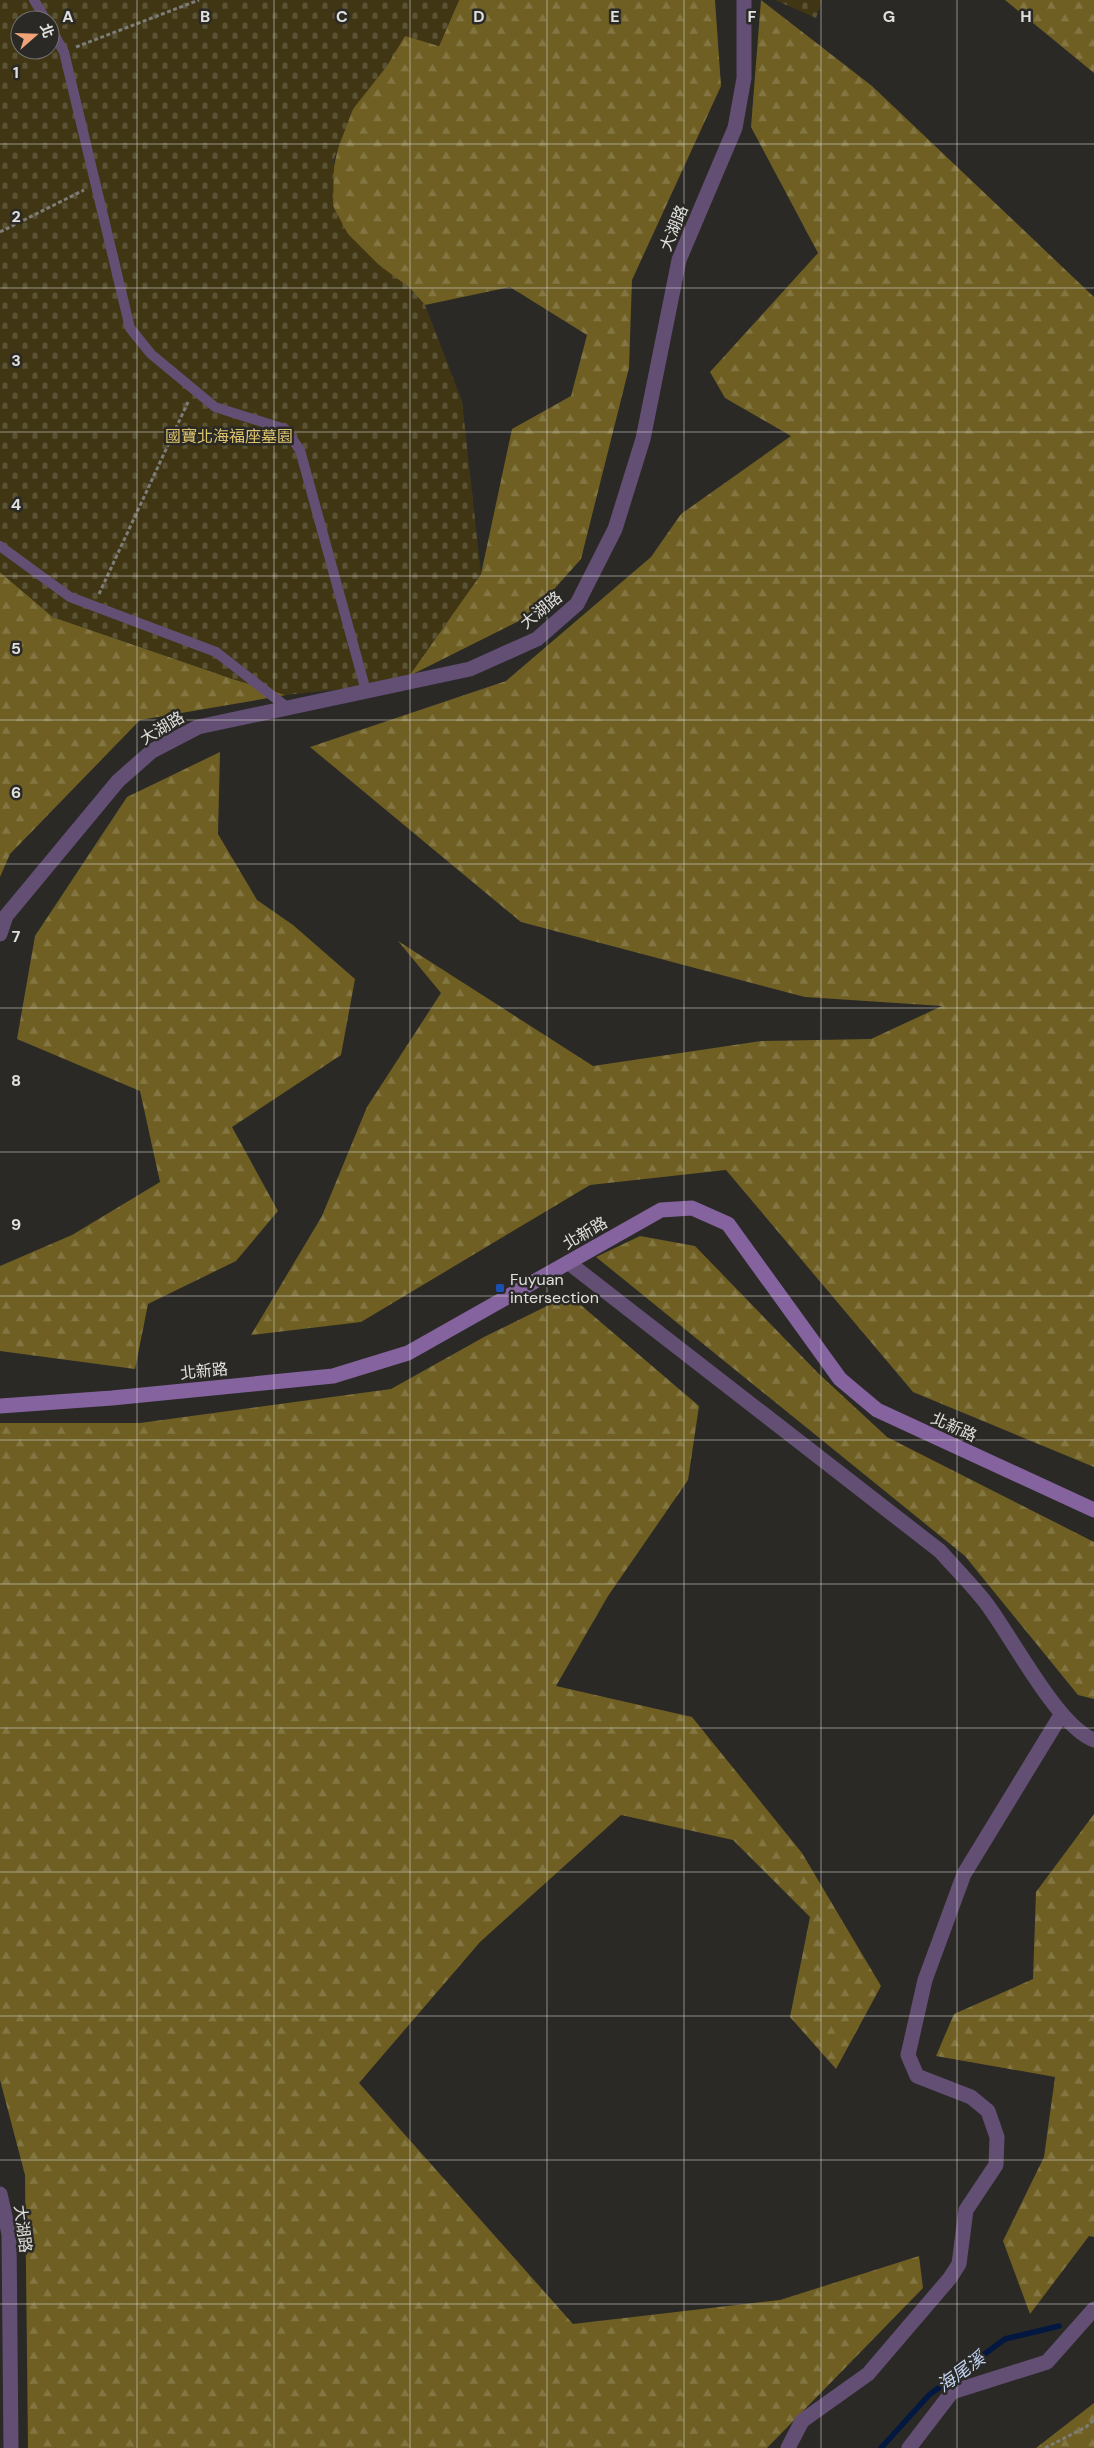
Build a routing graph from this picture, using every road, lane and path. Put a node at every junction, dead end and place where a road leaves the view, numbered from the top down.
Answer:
1 (199, 0) edge
2 (744, 0) edge
3 (60, 45) edge
4 (64, 52) junction
5 (96, 185) junction
6 (0, 232) edge
7 (194, 390) junction
8 (0, 546) edge
9 (94, 606) junction
10 (366, 691) junction
11 (288, 708) junction
12 (0, 934) edge
13 (569, 1263) junction
14 (0, 1406) edge
15 (1094, 1510) edge
16 (1061, 1715) junction
17 (1094, 1740) edge
18 (0, 2194) edge
19 (1094, 2309) edge
20 (1094, 2420) edge
21 (11, 2448) edge
22 (788, 2448) edge
23 (909, 2448) edge
24 (1045, 2448) edge

1 - 4 path
2 - 10 street, 大湖路
3 - 4 lane
4 - 5 lane
5 - 6 path
5 - 7 lane
7 - 9 path
7 - 10 lane
8 - 9 lane
9 - 11 lane
10 - 11 street, 大湖路
11 - 12 street, 大湖路
13 - 14 main road, 北新路
13 - 15 main road, 北新路
13 - 16 street
16 - 17 street
16 - 22 street
18 - 21 street, 大湖路
19 - 23 street
20 - 24 path

